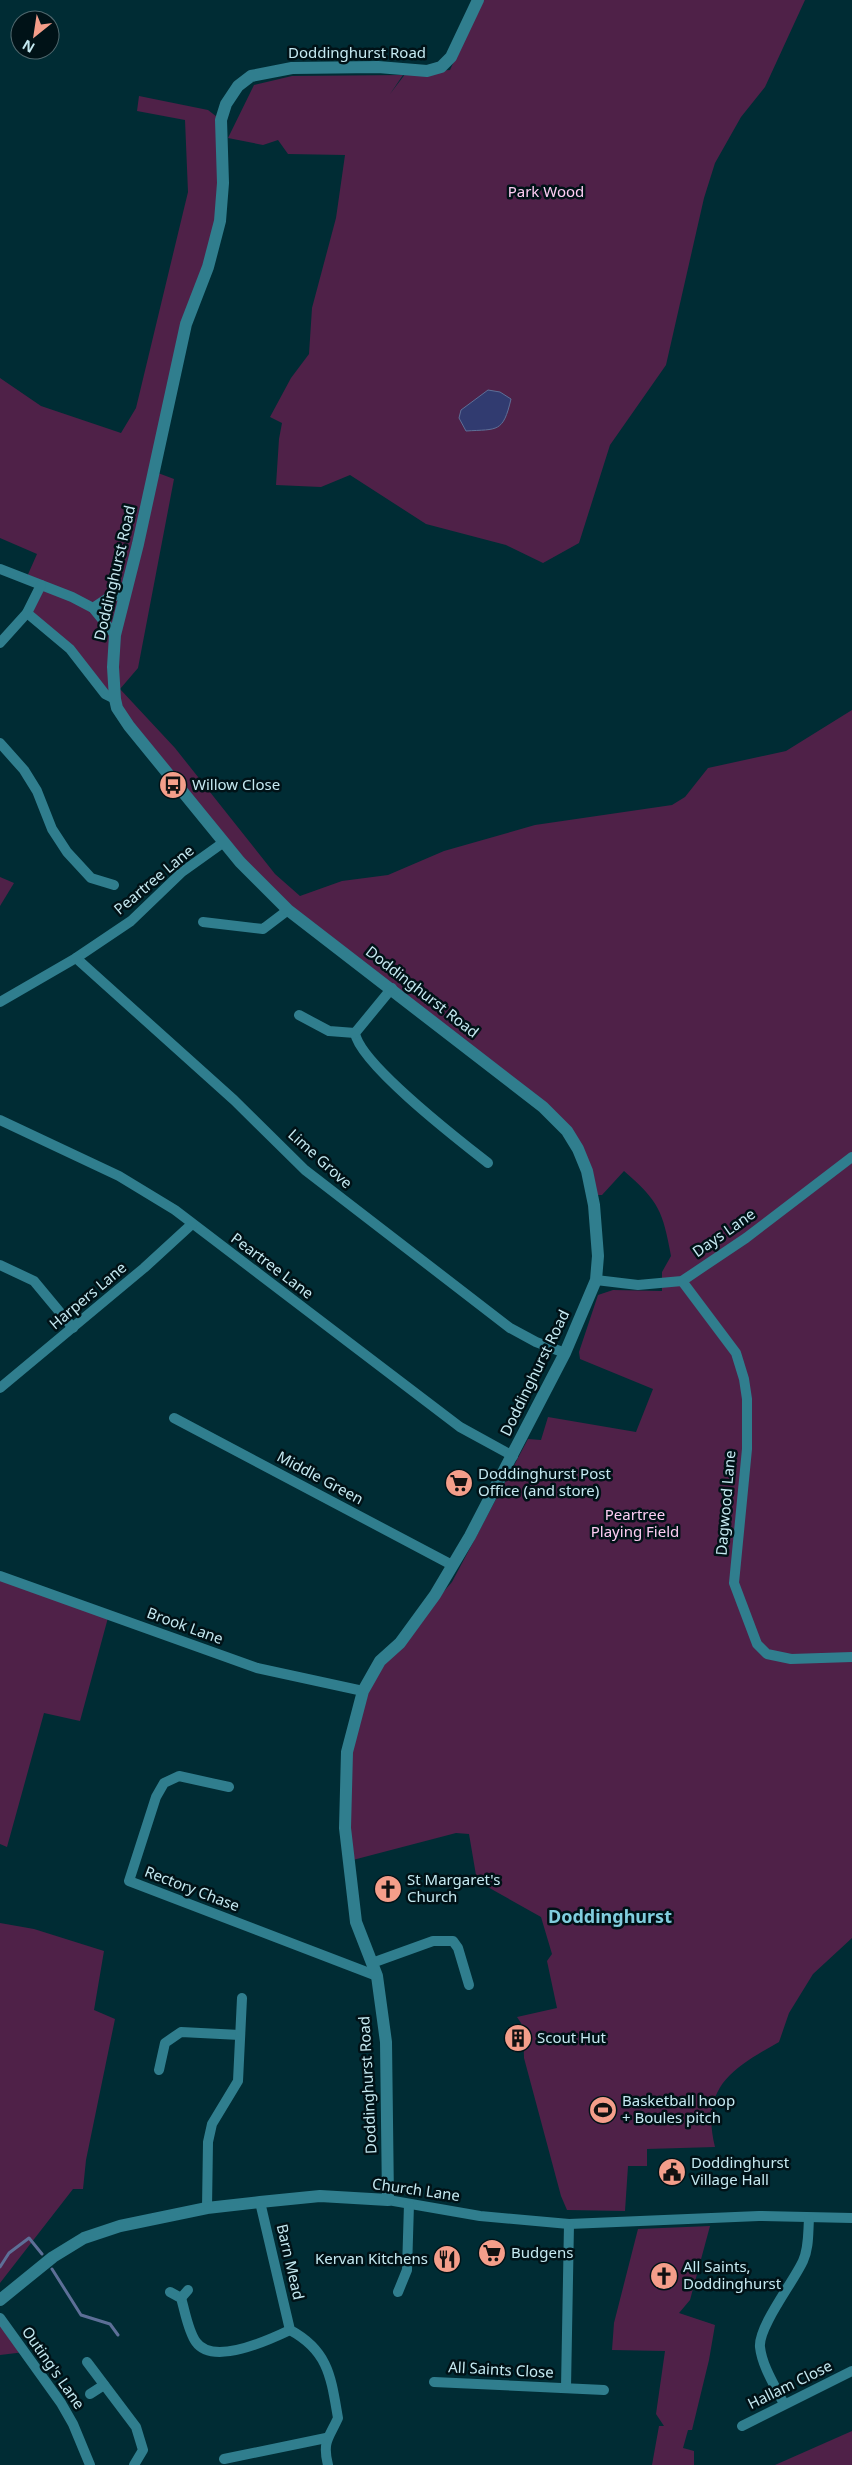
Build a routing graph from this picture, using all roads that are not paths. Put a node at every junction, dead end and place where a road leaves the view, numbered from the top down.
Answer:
1 (478, 0) edge
2 (0, 569) edge
3 (41, 585) junction
4 (126, 593) junction
5 (93, 608) junction
6 (28, 613) junction
7 (115, 635) junction
8 (0, 643) edge
9 (115, 699) junction
10 (0, 743) edge
11 (224, 842) junction
12 (114, 885) dead end
13 (288, 910) junction
14 (203, 922) dead end
15 (76, 958) junction
16 (392, 988) junction
17 (0, 1002) edge
18 (300, 1015) dead end
19 (355, 1033) junction
20 (0, 1120) edge
21 (852, 1157) edge
22 (488, 1163) dead end
23 (192, 1224) junction
24 (0, 1265) edge
25 (596, 1280) junction
26 (682, 1280) junction
27 (73, 1328) junction
28 (565, 1353) junction
29 (0, 1388) edge
30 (174, 1418) dead end
31 (513, 1456) junction
32 (452, 1565) junction
33 (0, 1576) edge
34 (852, 1657) edge
35 (363, 1691) junction
36 (229, 1787) dead end
37 (372, 1963) junction
38 (377, 1976) junction
39 (469, 1985) dead end
40 (242, 1998) dead end
41 (240, 2035) junction
42 (159, 2070) dead end
43 (388, 2200) junction
44 (260, 2202) junction
45 (409, 2204) junction
46 (207, 2208) junction
47 (809, 2218) junction
48 (852, 2218) edge
49 (569, 2224) junction
50 (170, 2292) dead end
51 (398, 2292) dead end
52 (0, 2300) edge
53 (0, 2318) edge
54 (290, 2330) junction
55 (87, 2362) dead end
56 (852, 2371) edge
57 (434, 2382) dead end
58 (104, 2385) junction
59 (566, 2388) junction
60 (604, 2390) dead end
61 (90, 2394) dead end
62 (784, 2404) junction
63 (742, 2426) dead end
64 (326, 2438) junction
65 (224, 2459) dead end
66 (90, 2465) edge
67 (134, 2465) edge
68 (328, 2465) edge

1 - 4 street, Doddinghurst Road
2 - 3 street
3 - 5 street
3 - 6 street
4 - 5 street
4 - 7 street, Doddinghurst Road
5 - 7 street
6 - 8 street
6 - 9 street
7 - 9 street, Doddinghurst Road
9 - 11 street, Doddinghurst Road
10 - 12 street
11 - 13 street, Doddinghurst Road
11 - 15 street, Peartree Lane
13 - 14 street
13 - 16 street, Doddinghurst Road
15 - 17 street, Peartree Lane
15 - 28 street, Lime Grove
16 - 19 street
16 - 25 street, Doddinghurst Road
18 - 19 street
19 - 22 street
20 - 23 street, Peartree Lane
21 - 26 street, Days Lane
23 - 27 street, Harpers Lane
23 - 31 street, Peartree Lane
24 - 27 street
25 - 26 street, Days Lane
25 - 28 street, Doddinghurst Road
26 - 34 street, Dagwood Lane
27 - 29 street, Harpers Lane
28 - 31 street, Doddinghurst Road
30 - 32 street, Middle Green
31 - 32 street, Doddinghurst Road
32 - 35 street, Doddinghurst Road
33 - 35 street, Brook Lane
35 - 37 street, Doddinghurst Road
36 - 38 street, Rectory Chase
37 - 38 street, Doddinghurst Road
37 - 39 street
38 - 43 street, Doddinghurst Road
40 - 41 street
41 - 42 street
41 - 46 street
43 - 44 street, Church Lane
43 - 45 street, Church Lane
44 - 46 street, Church Lane
44 - 54 street, Barn Mead
45 - 49 street, Church Lane
45 - 51 street
46 - 52 street, Church Lane
47 - 48 street, Church Lane
47 - 49 street, Church Lane
47 - 62 street
49 - 59 street, All Saints Close
50 - 54 street
53 - 66 street, Outing's Lane
54 - 64 street
55 - 58 street
56 - 62 street, Hallam Close
57 - 59 street, All Saints Close
58 - 61 street
58 - 67 street
59 - 60 street, All Saints Close
62 - 63 street, Hallam Close
64 - 65 street
64 - 68 street

